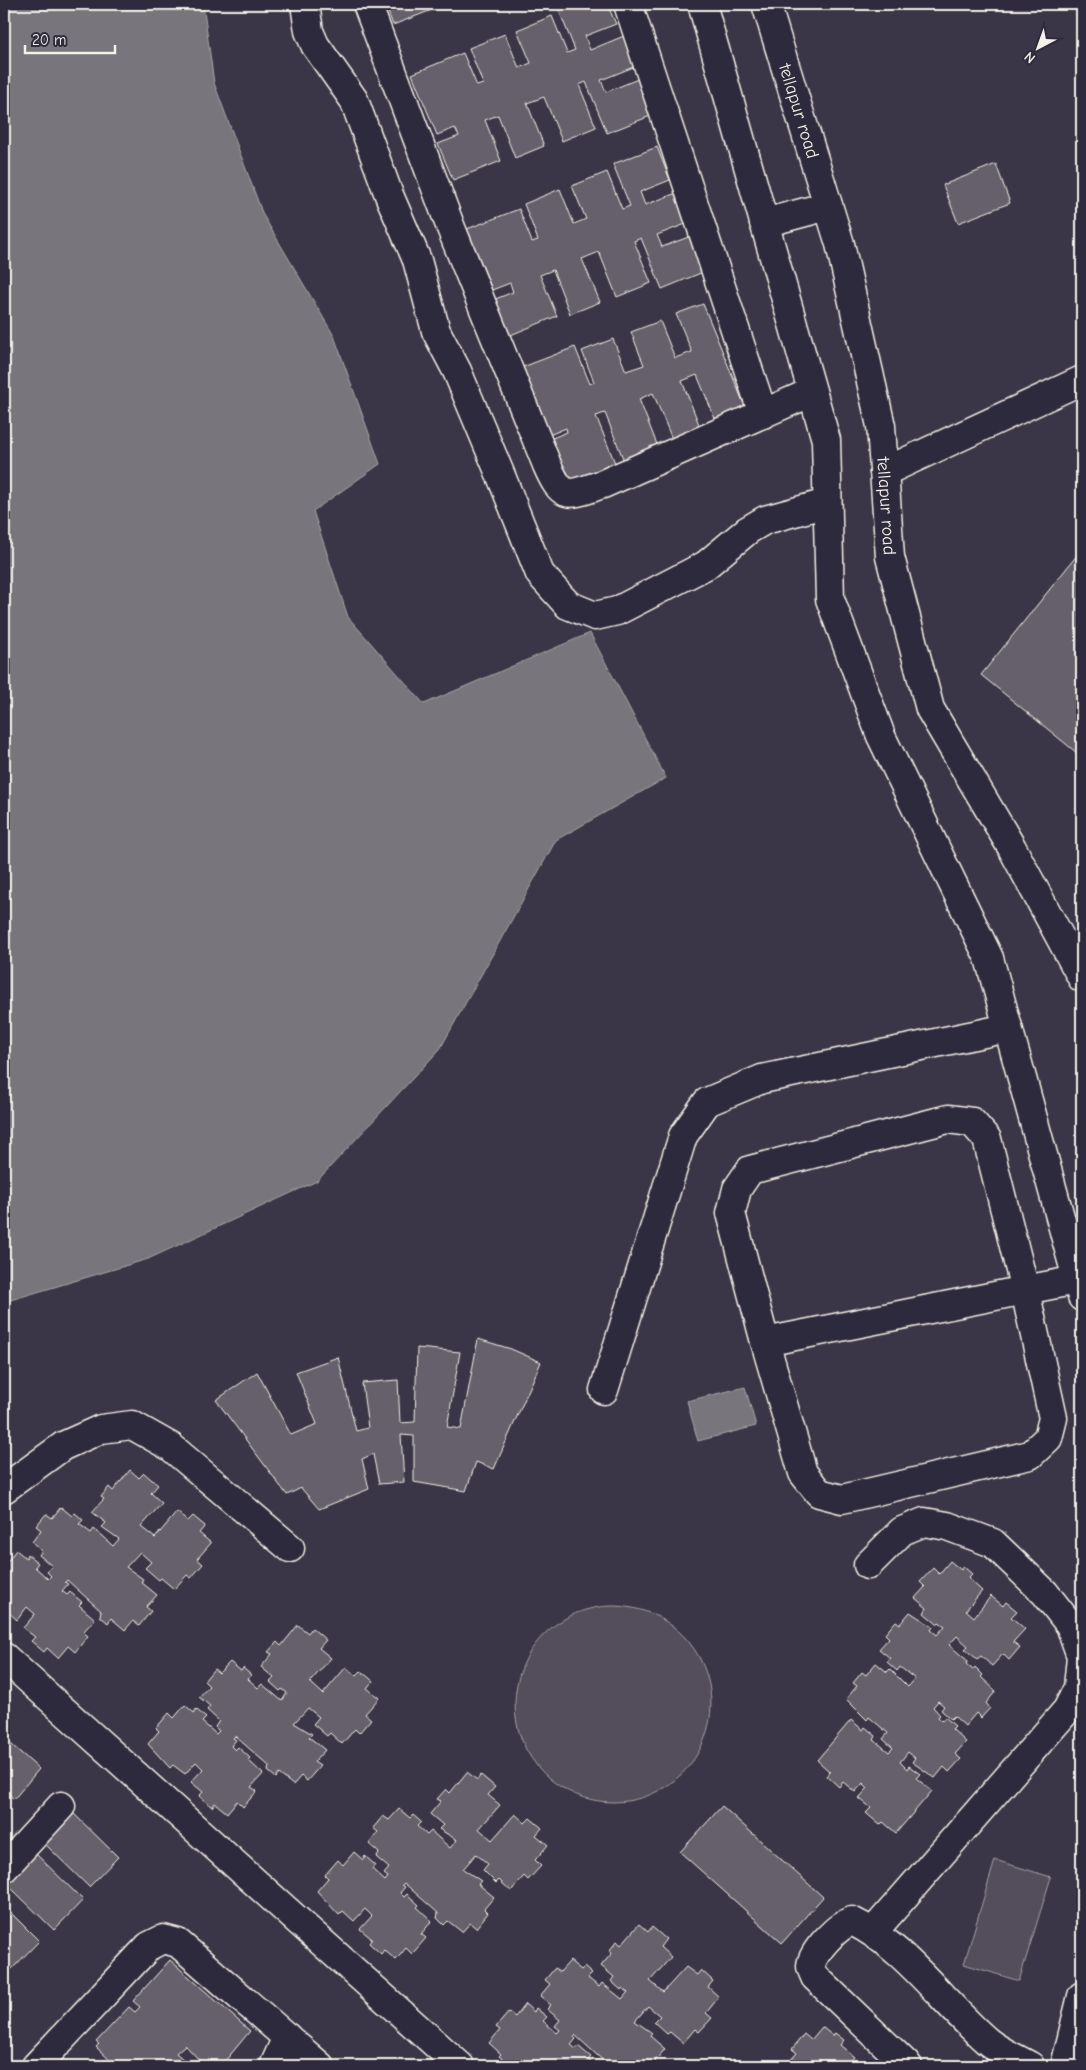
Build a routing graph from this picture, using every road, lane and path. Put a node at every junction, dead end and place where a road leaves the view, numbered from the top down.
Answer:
1 (305, 4) edge
2 (367, 4) edge
3 (702, 4) edge
4 (766, 4) edge
5 (634, 5) edge
6 (828, 206) junction
7 (764, 223) junction
8 (1082, 380) edge
9 (812, 392) junction
10 (763, 414) junction
11 (884, 472) junction
12 (827, 503) junction
13 (1082, 978) edge
14 (1008, 1028) junction
15 (1080, 1288) edge
16 (1025, 1290) junction
17 (765, 1342) junction
18 (604, 1390) dead end
19 (4, 1489) edge
20 (290, 1548) dead end
21 (868, 1565) dead end
22 (4, 1657) edge
23 (61, 1806) dead end
24 (4, 1868) edge
25 (873, 1932) junction
26 (1082, 1996) edge
27 (287, 2037) junction
28 (36, 2066) edge
29 (274, 2066) edge
30 (320, 2066) edge
31 (460, 2066) edge
32 (908, 2066) edge
33 (1030, 2066) edge
34 (1065, 2066) edge

1 - 12 street
2 - 10 street
3 - 7 street
4 - 6 street, tellapur road
5 - 10 street
6 - 7 street
6 - 11 street, tellapur road
7 - 9 street
8 - 11 street
9 - 10 street
9 - 12 street
11 - 13 street, tellapur road
12 - 14 street
14 - 15 street
14 - 18 street
15 - 16 street
16 - 17 street
16 - 17 street
16 - 17 street
19 - 20 street
21 - 25 street
22 - 31 street
23 - 24 street
25 - 32 street
25 - 33 street
26 - 34 street
27 - 28 street
27 - 29 street
27 - 30 street

